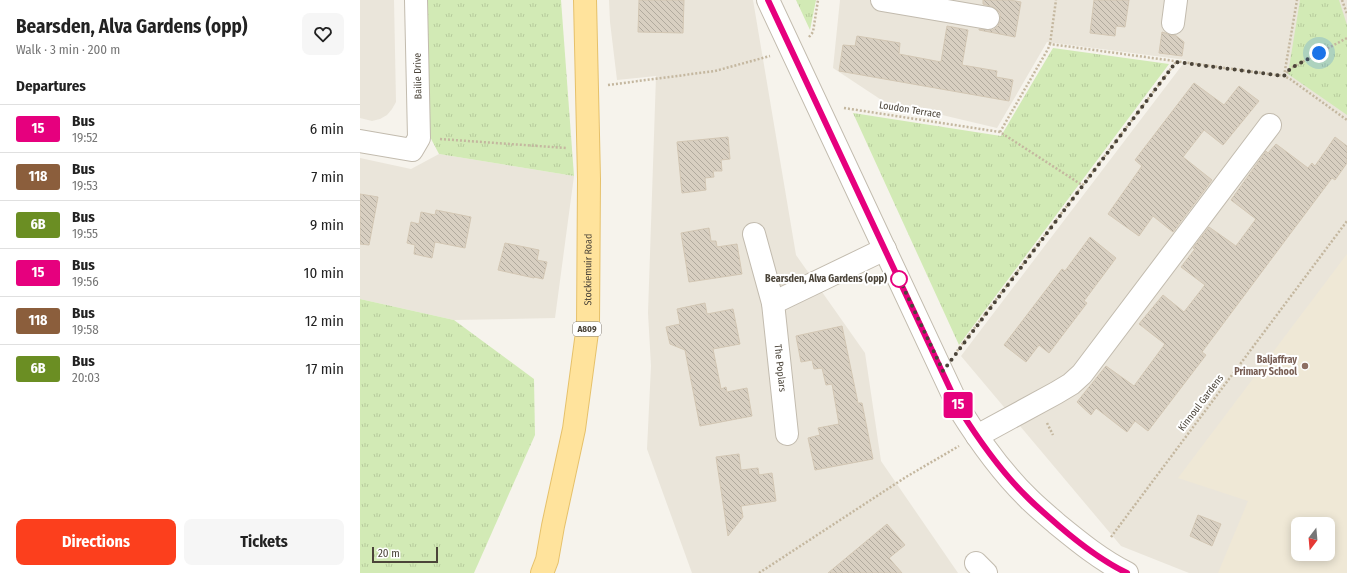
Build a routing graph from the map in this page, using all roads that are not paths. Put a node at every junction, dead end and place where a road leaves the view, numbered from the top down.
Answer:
1 (416, 0) edge
2 (585, 0) edge
3 (768, 0) edge
4 (882, 0) edge
5 (1176, 0) edge
6 (934, 4) edge
7 (988, 18) dead end
8 (1173, 23) dead end
9 (1270, 125) dead end
10 (360, 141) edge
11 (754, 234) dead end
12 (885, 249) junction
13 (772, 302) junction
14 (788, 434) dead end
15 (977, 436) junction
16 (547, 569) edge
17 (1127, 573) edge

1 - 10 street, Bailie Drive
2 - 16 main road, Stockiemuir Road / A809
3 - 12 street
4 - 6 street
5 - 8 street
6 - 7 street
9 - 15 street
11 - 13 street, The Poplars
12 - 13 street
12 - 15 street
13 - 14 street, The Poplars
15 - 17 street

